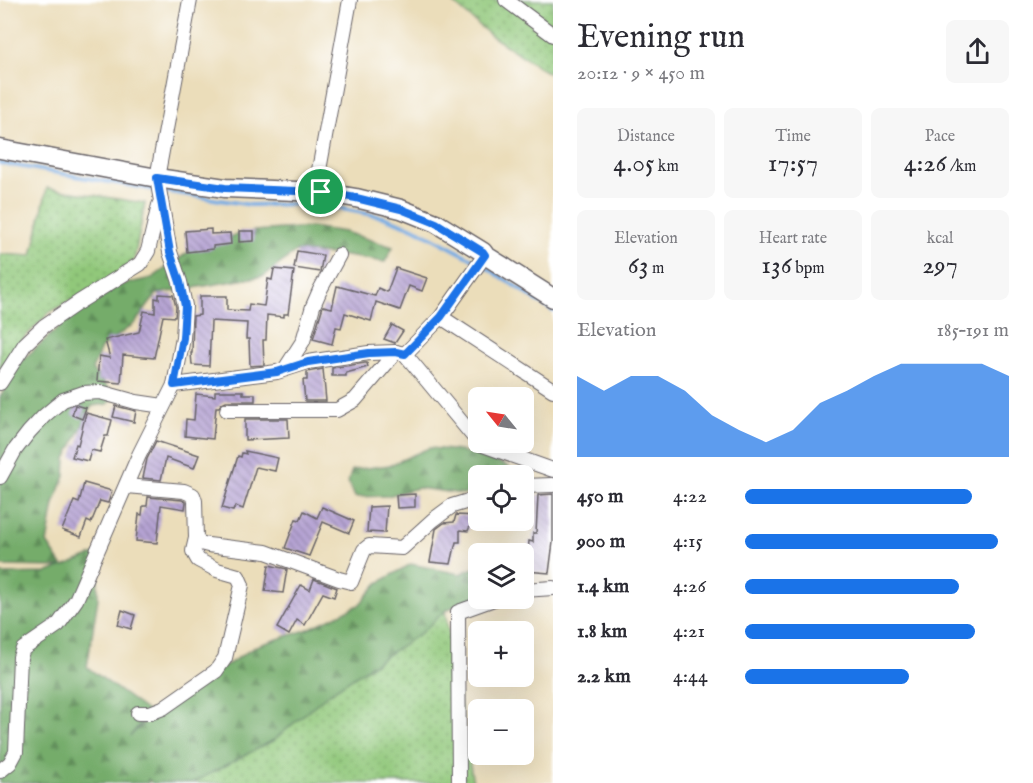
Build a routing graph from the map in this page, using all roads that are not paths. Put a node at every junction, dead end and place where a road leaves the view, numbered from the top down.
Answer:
1 (190, 0) edge
2 (350, 0) edge
3 (506, 0) edge
4 (553, 35) edge
5 (0, 149) edge
6 (157, 178) junction
7 (315, 192) junction
8 (160, 197) junction
9 (339, 255) dead end
10 (485, 255) junction
11 (553, 298) edge
12 (441, 317) junction
13 (401, 353) junction
14 (285, 369) junction
15 (0, 383) edge
16 (174, 385) junction
17 (553, 390) edge
18 (163, 406) junction
19 (227, 410) dead end
20 (468, 429) edge
21 (505, 453) edge
22 (553, 470) edge
23 (0, 477) edge
24 (553, 485) edge
25 (126, 486) junction
26 (534, 486) edge
27 (468, 501) edge
28 (196, 538) junction
29 (553, 588) edge
30 (534, 589) edge
31 (468, 608) edge
32 (138, 713) dead end
33 (0, 771) edge
34 (459, 783) edge

1 - 6 street
2 - 7 street
3 - 4 street
5 - 6 street
6 - 7 street
6 - 8 street
7 - 10 street
8 - 15 street
8 - 16 street
9 - 14 street
10 - 11 street
10 - 12 street
12 - 13 street
12 - 17 street
13 - 14 street
13 - 19 street
13 - 20 street
14 - 16 street
16 - 18 street
18 - 23 street
18 - 25 street
21 - 22 street
24 - 26 street
25 - 28 street
25 - 33 street
27 - 28 street
28 - 32 street
29 - 30 street
31 - 34 street

